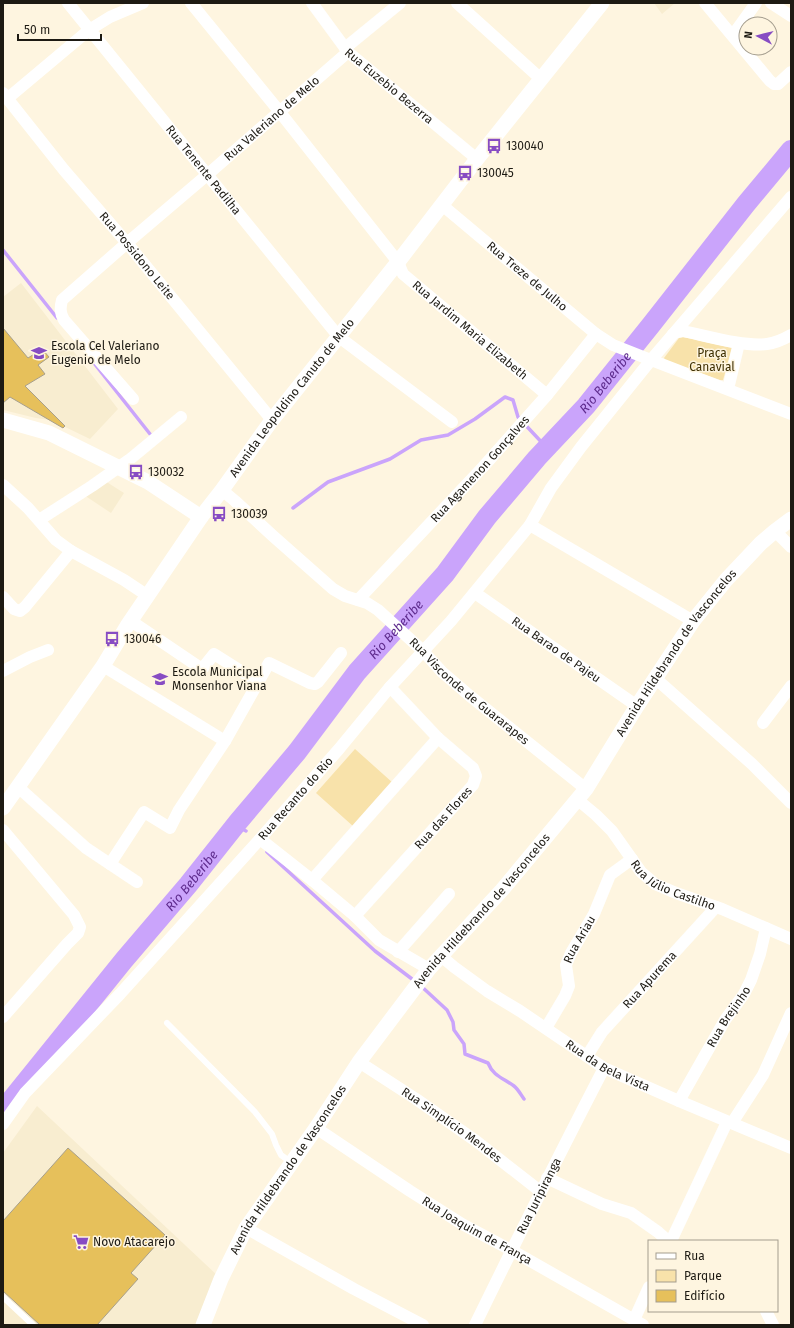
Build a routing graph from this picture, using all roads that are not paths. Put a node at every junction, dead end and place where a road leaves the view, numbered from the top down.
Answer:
1 (68, 3) edge
2 (143, 3) edge
3 (191, 3) edge
4 (312, 3) edge
5 (400, 3) edge
6 (457, 3) edge
7 (705, 3) edge
8 (756, 3) edge
9 (771, 3) edge
10 (598, 5) edge
11 (791, 16) edge
12 (89, 30) junction
13 (733, 35) junction
14 (346, 50) junction
15 (791, 72) edge
16 (541, 79) junction
17 (6, 95) edge
18 (279, 111) junction
19 (477, 159) junction
20 (207, 175) junction
21 (791, 197) edge
22 (442, 205) junction
23 (127, 242) junction
24 (398, 262) junction
25 (596, 334) junction
26 (673, 334) junction
27 (791, 335) edge
28 (339, 337) junction
29 (739, 343) junction
30 (651, 360) junction
31 (728, 389) junction
32 (547, 395) junction
33 (133, 399) dead end
34 (791, 414) edge
35 (181, 417) dead end
36 (3, 420) edge
37 (272, 420) junction
38 (452, 422) dead end
39 (118, 468) junction
40 (3, 485) edge
41 (222, 490) junction
42 (201, 517) junction
43 (791, 519) edge
44 (39, 520) junction
45 (530, 525) junction
46 (775, 531) junction
47 (791, 547) edge
48 (71, 551) junction
49 (475, 593) junction
50 (148, 596) junction
51 (3, 597) edge
52 (358, 600) junction
53 (131, 621) junction
54 (693, 621) junction
55 (48, 650) dead end
56 (423, 651) junction
57 (341, 653) dead end
58 (103, 666) junction
59 (3, 671) edge
60 (655, 678) junction
61 (258, 682) junction
62 (791, 686) edge
63 (390, 687) junction
64 (637, 706) junction
65 (763, 723) dead end
66 (438, 738) junction
67 (225, 741) junction
68 (18, 787) junction
69 (582, 795) junction
70 (791, 803) edge
71 (3, 808) edge
72 (3, 830) edge
73 (260, 839) junction
74 (632, 859) junction
75 (110, 864) junction
76 (312, 880) junction
77 (138, 882) dead end
78 (449, 894) dead end
79 (716, 907) junction
80 (355, 916) junction
81 (766, 928) junction
82 (791, 939) edge
83 (398, 952) junction
84 (441, 956) junction
85 (422, 979) junction
86 (791, 1012) edge
87 (3, 1017) edge
88 (168, 1023) dead end
89 (546, 1028) junction
90 (587, 1056) junction
91 (360, 1062) junction
92 (604, 1068) junction
93 (679, 1101) junction
94 (729, 1122) junction
95 (3, 1124) edge
96 (316, 1128) junction
97 (790, 1146) edge
98 (292, 1163) junction
99 (547, 1178) junction
100 (540, 1191) junction
101 (246, 1228) junction
102 (668, 1240) edge
103 (670, 1240) edge
104 (511, 1250) junction
105 (648, 1290) edge
106 (3, 1297) edge
107 (766, 1312) edge
108 (638, 1322) edge
109 (33, 1325) edge
110 (203, 1325) edge
111 (423, 1325) edge
112 (474, 1325) edge
113 (773, 1325) edge

1 - 12 street, Rua Tenente Padilha
2 - 12 street
3 - 18 street, Rua Jardim Maria Elizabeth
4 - 14 street, Rua Euzebio Bezerra
5 - 14 street, Rua Valeriano de Melo
6 - 16 street
7 - 13 street
8 - 13 street
9 - 11 street
10 - 16 street, Avenida Leopoldino Canuto de Melo
12 - 17 street
12 - 20 street, Rua Tenente Padilha
13 - 15 street
14 - 18 street, Rua Valeriano de Melo
14 - 19 street, Rua Euzebio Bezerra
16 - 19 street, Avenida Leopoldino Canuto de Melo
17 - 23 street, Rua Possidono Leite
18 - 20 street, Rua Valeriano de Melo
18 - 24 street, Rua Jardim Maria Elizabeth
19 - 22 street, Avenida Leopoldino Canuto de Melo
20 - 23 street, Rua Valeriano de Melo
20 - 28 street, Rua Tenente Padilha
21 - 26 street, Rua Recanto do Rio
22 - 24 street, Avenida Leopoldino Canuto de Melo
22 - 25 street, Rua Treze de Julho
23 - 33 street, Rua Valeriano de Melo
23 - 37 street, Rua Possidono Leite
24 - 28 street, Avenida Leopoldino Canuto de Melo
24 - 32 street, Rua Jardim Maria Elizabeth
25 - 30 street, Rua Treze de Julho
25 - 32 street, Rua Agamenon Gonçalves
26 - 29 street
26 - 30 street, Rua Recanto do Rio
27 - 29 street
28 - 37 street, Avenida Leopoldino Canuto de Melo
28 - 38 street, Rua Tenente Padilha
29 - 31 street
30 - 31 street, Rua Treze de Julho
30 - 45 street, Rua Recanto do Rio
31 - 34 street, Rua Treze de Julho
32 - 52 street, Rua Agamenon Gonçalves
35 - 39 street
36 - 39 street
37 - 41 street, Avenida Leopoldino Canuto de Melo
39 - 42 street
39 - 44 street
40 - 44 street
41 - 42 street, Avenida Leopoldino Canuto de Melo
41 - 52 street, Rua Visconde de Guararapes
42 - 50 street, Avenida Leopoldino Canuto de Melo
43 - 46 street, Avenida Hildebrando de Vasconcelos
44 - 48 street
45 - 49 street, Rua Recanto do Rio
45 - 54 street
46 - 47 street
46 - 54 street, Avenida Hildebrando de Vasconcelos
48 - 50 street
48 - 51 street
49 - 56 street, Rua Recanto do Rio
49 - 64 street, Rua Barao de Pajeu
50 - 53 street, Avenida Leopoldino Canuto de Melo
52 - 56 street, Rua Visconde de Guararapes
53 - 58 street, Avenida Leopoldino Canuto de Melo
53 - 61 street
54 - 60 street, Avenida Hildebrando de Vasconcelos
55 - 59 street
56 - 63 street, Rua Recanto do Rio
56 - 69 street, Rua Visconde de Guararapes
57 - 61 street
58 - 67 street
58 - 68 street, Avenida Leopoldino Canuto de Melo
60 - 64 street, Avenida Hildebrando de Vasconcelos
60 - 70 street
61 - 67 street
62 - 65 street
63 - 66 street, Rua das Flores
63 - 73 street, Rua Recanto do Rio
64 - 69 street, Avenida Hildebrando de Vasconcelos
66 - 76 street
66 - 80 street, Rua das Flores
67 - 75 street
68 - 71 street, Avenida Leopoldino Canuto de Melo
68 - 75 street
69 - 74 street, Rua Júlio Castilho
69 - 84 street, Avenida Hildebrando de Vasconcelos
72 - 87 street
73 - 76 street, Rua Recanto do Rio
73 - 95 street
74 - 79 street, Rua Júlio Castilho
74 - 89 street, Rua Ariau
75 - 77 street
76 - 80 street, Rua Recanto do Rio
78 - 83 street
79 - 81 street, Rua Júlio Castilho
79 - 90 street, Rua Apurema
80 - 83 street, Rua Recanto do Rio
81 - 82 street, Rua Júlio Castilho
81 - 93 street, Rua Brejinho
83 - 85 street, Rua Recanto do Rio
84 - 85 street, Avenida Hildebrando de Vasconcelos
84 - 89 street, Rua da Bela Vista
85 - 91 street, Avenida Hildebrando de Vasconcelos
86 - 94 street
88 - 98 lane
89 - 90 street, Rua da Bela Vista
90 - 92 street, Rua da Bela Vista
91 - 96 street, Avenida Hildebrando de Vasconcelos
91 - 100 street, Rua Simplício Mendes
92 - 93 street, Rua da Bela Vista
92 - 99 street, Rua Juripiranga
93 - 94 street, Rua da Bela Vista
94 - 97 street, Rua da Bela Vista
94 - 103 street
96 - 98 street, Avenida Hildebrando de Vasconcelos
96 - 104 street, Rua Joaquim de França
98 - 101 street, Avenida Hildebrando de Vasconcelos
99 - 100 street, Rua Juripiranga
99 - 102 street
100 - 104 street, Rua Juripiranga
101 - 110 street, Avenida Hildebrando de Vasconcelos
101 - 111 street
104 - 108 street, Rua Joaquim de França
104 - 112 street, Rua Juripiranga
105 - 108 street
106 - 109 lane
107 - 113 street

